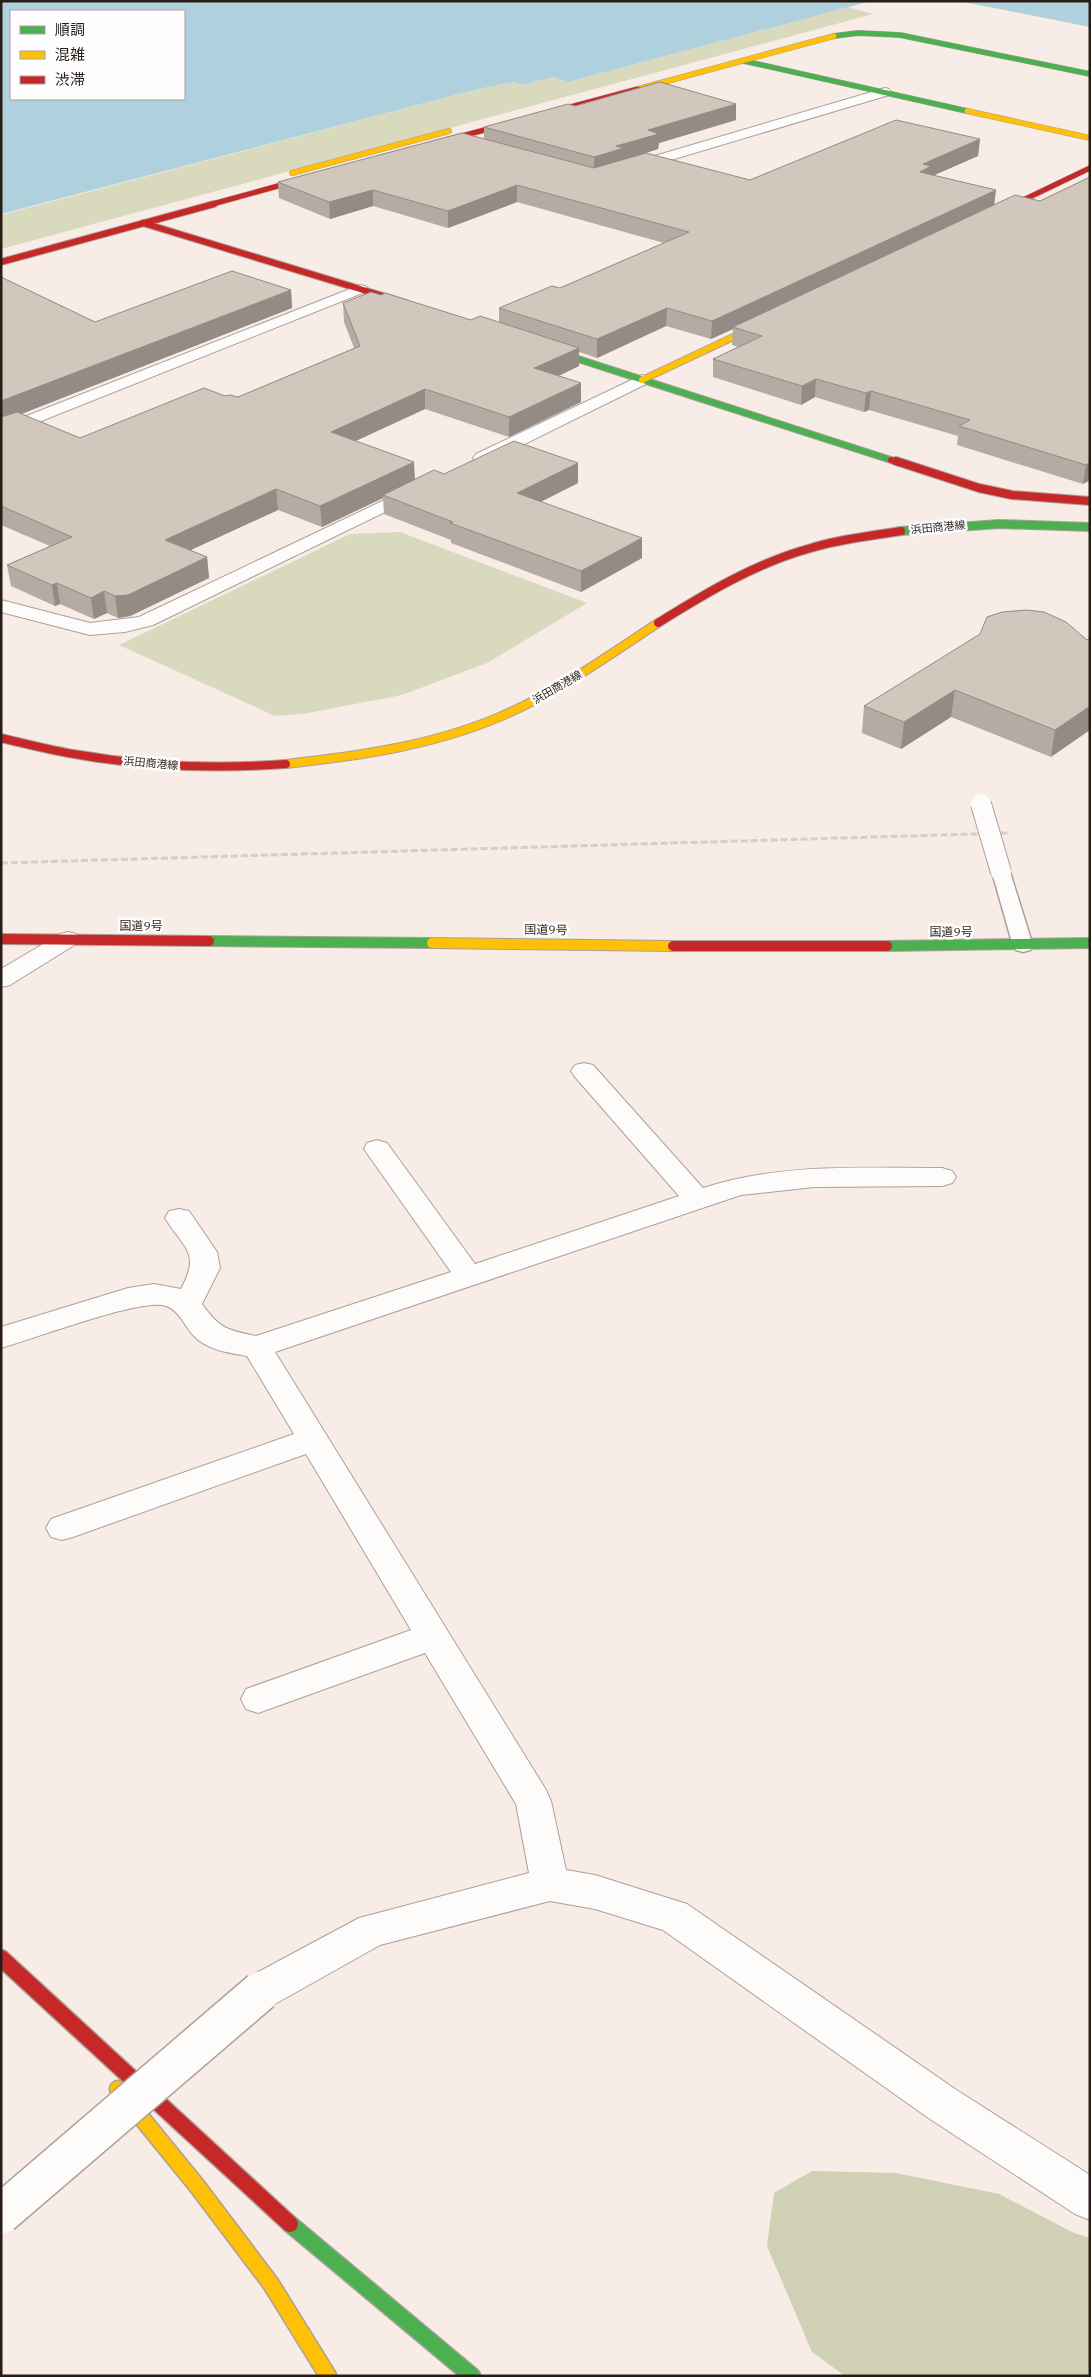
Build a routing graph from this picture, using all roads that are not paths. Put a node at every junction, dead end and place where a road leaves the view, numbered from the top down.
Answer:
1 (723, 56) junction
2 (740, 60) junction
3 (1090, 67) edge
4 (1090, 74) edge
5 (885, 92) junction
6 (436, 134) junction
7 (1090, 138) edge
8 (451, 139) junction
9 (477, 147) edge
10 (1090, 168) edge
11 (612, 173) edge
12 (127, 217) junction
13 (982, 219) edge
14 (144, 223) junction
15 (1, 251) edge
16 (1, 262) edge
17 (360, 288) junction
18 (416, 307) edge
19 (776, 316) edge
20 (529, 343) edge
21 (642, 380) junction
22 (1, 432) edge
23 (465, 466) edge
24 (430, 483) edge
25 (1090, 501) edge
26 (1090, 527) edge
27 (1, 606) edge
28 (1, 738) edge
29 (981, 804) dead end
30 (1, 939) edge
31 (68, 939) junction
32 (1090, 943) edge
33 (1023, 946) junction
34 (1, 980) edge
35 (584, 1071) dead end
36 (377, 1149) dead end
37 (942, 1178) dead end
38 (698, 1200) junction
39 (179, 1218) dead end
40 (469, 1276) junction
41 (188, 1306) junction
42 (1, 1338) edge
43 (257, 1347) junction
44 (313, 1439) junction
45 (62, 1528) dead end
46 (433, 1636) junction
47 (258, 1699) dead end
48 (550, 1884) junction
49 (1, 1958) edge
50 (39, 1991) junction
51 (100, 2066) dead end
52 (112, 2081) dead end
53 (1090, 2199) edge
54 (1, 2214) edge
55 (328, 2376) edge
56 (472, 2376) edge

1 - 2 main road
1 - 3 main road
1 - 6 main road
2 - 4 main road
2 - 5 main road
2 - 8 main road
5 - 7 main road
5 - 11 street
6 - 8 street
6 - 12 main road
8 - 9 street
8 - 14 main road
10 - 13 main road
12 - 14 main road
12 - 15 main road
14 - 16 main road
14 - 17 main road
17 - 18 main road
17 - 22 street
19 - 21 main road
20 - 21 main road
21 - 23 street
21 - 25 main road
24 - 27 street
26 - 28 main road, 浜田商港線
29 - 33 lane, bridge
30 - 31 main road, 国道9号
31 - 33 main road, 国道9号
31 - 34 street
32 - 33 main road, 国道9号
35 - 38 street
36 - 40 street
37 - 38 street
38 - 40 street
39 - 41 street
40 - 43 street
41 - 42 street
41 - 43 street
43 - 44 street
44 - 45 street
44 - 46 street
46 - 47 street
46 - 48 street
48 - 53 street
48 - 54 street, bridge
49 - 50 main road
50 - 51 main road
50 - 56 main road
52 - 55 main road

